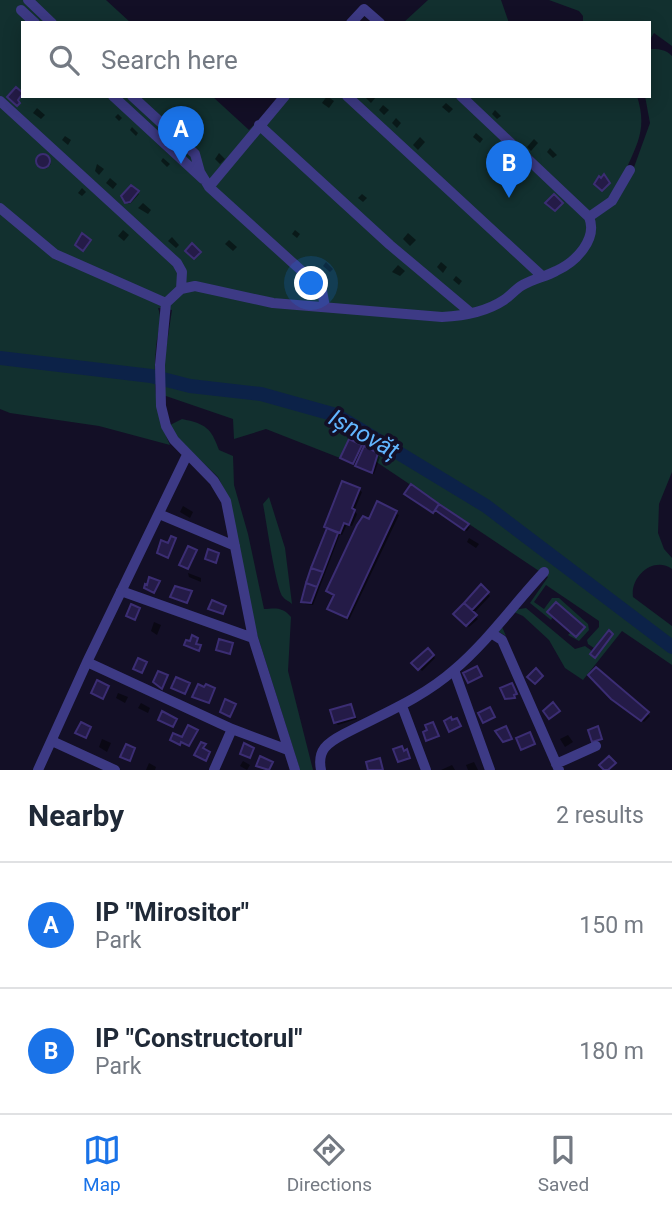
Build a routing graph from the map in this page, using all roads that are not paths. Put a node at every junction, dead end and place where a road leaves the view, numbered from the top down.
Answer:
1 (28, 0) edge
2 (21, 10) dead end
3 (32, 21) edge
4 (50, 21) edge
5 (353, 21) edge
6 (378, 21) edge
7 (115, 98) edge
8 (134, 98) edge
9 (283, 98) edge
10 (349, 98) edge
11 (462, 98) edge
12 (0, 102) edge
13 (259, 125) junction
14 (631, 170) dead end
15 (206, 183) junction
16 (0, 208) edge
17 (589, 217) junction
18 (542, 276) junction
19 (181, 289) junction
20 (166, 303) junction
21 (325, 307) junction
22 (471, 313) junction
23 (187, 455) junction
24 (159, 514) junction
25 (235, 546) junction
26 (544, 572) dead end
27 (121, 591) junction
28 (491, 633) junction
29 (253, 638) junction
30 (87, 662) junction
31 (454, 670) junction
32 (402, 706) junction
33 (232, 729) junction
34 (52, 741) junction
35 (596, 746) dead end
36 (288, 750) junction
37 (558, 767) edge
38 (38, 770) edge
39 (115, 770) edge
40 (214, 770) edge
41 (295, 770) edge
42 (321, 770) edge
43 (426, 770) edge
44 (490, 770) edge

1 - 4 street
2 - 3 street
5 - 6 street
7 - 15 street
8 - 15 street
9 - 13 street
10 - 18 street
11 - 17 street
12 - 19 street
13 - 15 street
13 - 22 street
14 - 17 street
15 - 21 street
16 - 20 street
17 - 18 street
18 - 22 street
19 - 20 street
19 - 21 street
20 - 23 street
21 - 22 street
23 - 24 street
23 - 25 street
24 - 25 street
24 - 27 street
25 - 29 street
26 - 28 street
27 - 29 street
27 - 30 street
28 - 31 street
28 - 37 street
29 - 36 street
30 - 33 street
30 - 34 street
31 - 32 street
31 - 44 street
32 - 42 street
32 - 43 street
33 - 36 street
33 - 40 street
34 - 38 street
34 - 39 street
35 - 37 street
36 - 41 street

